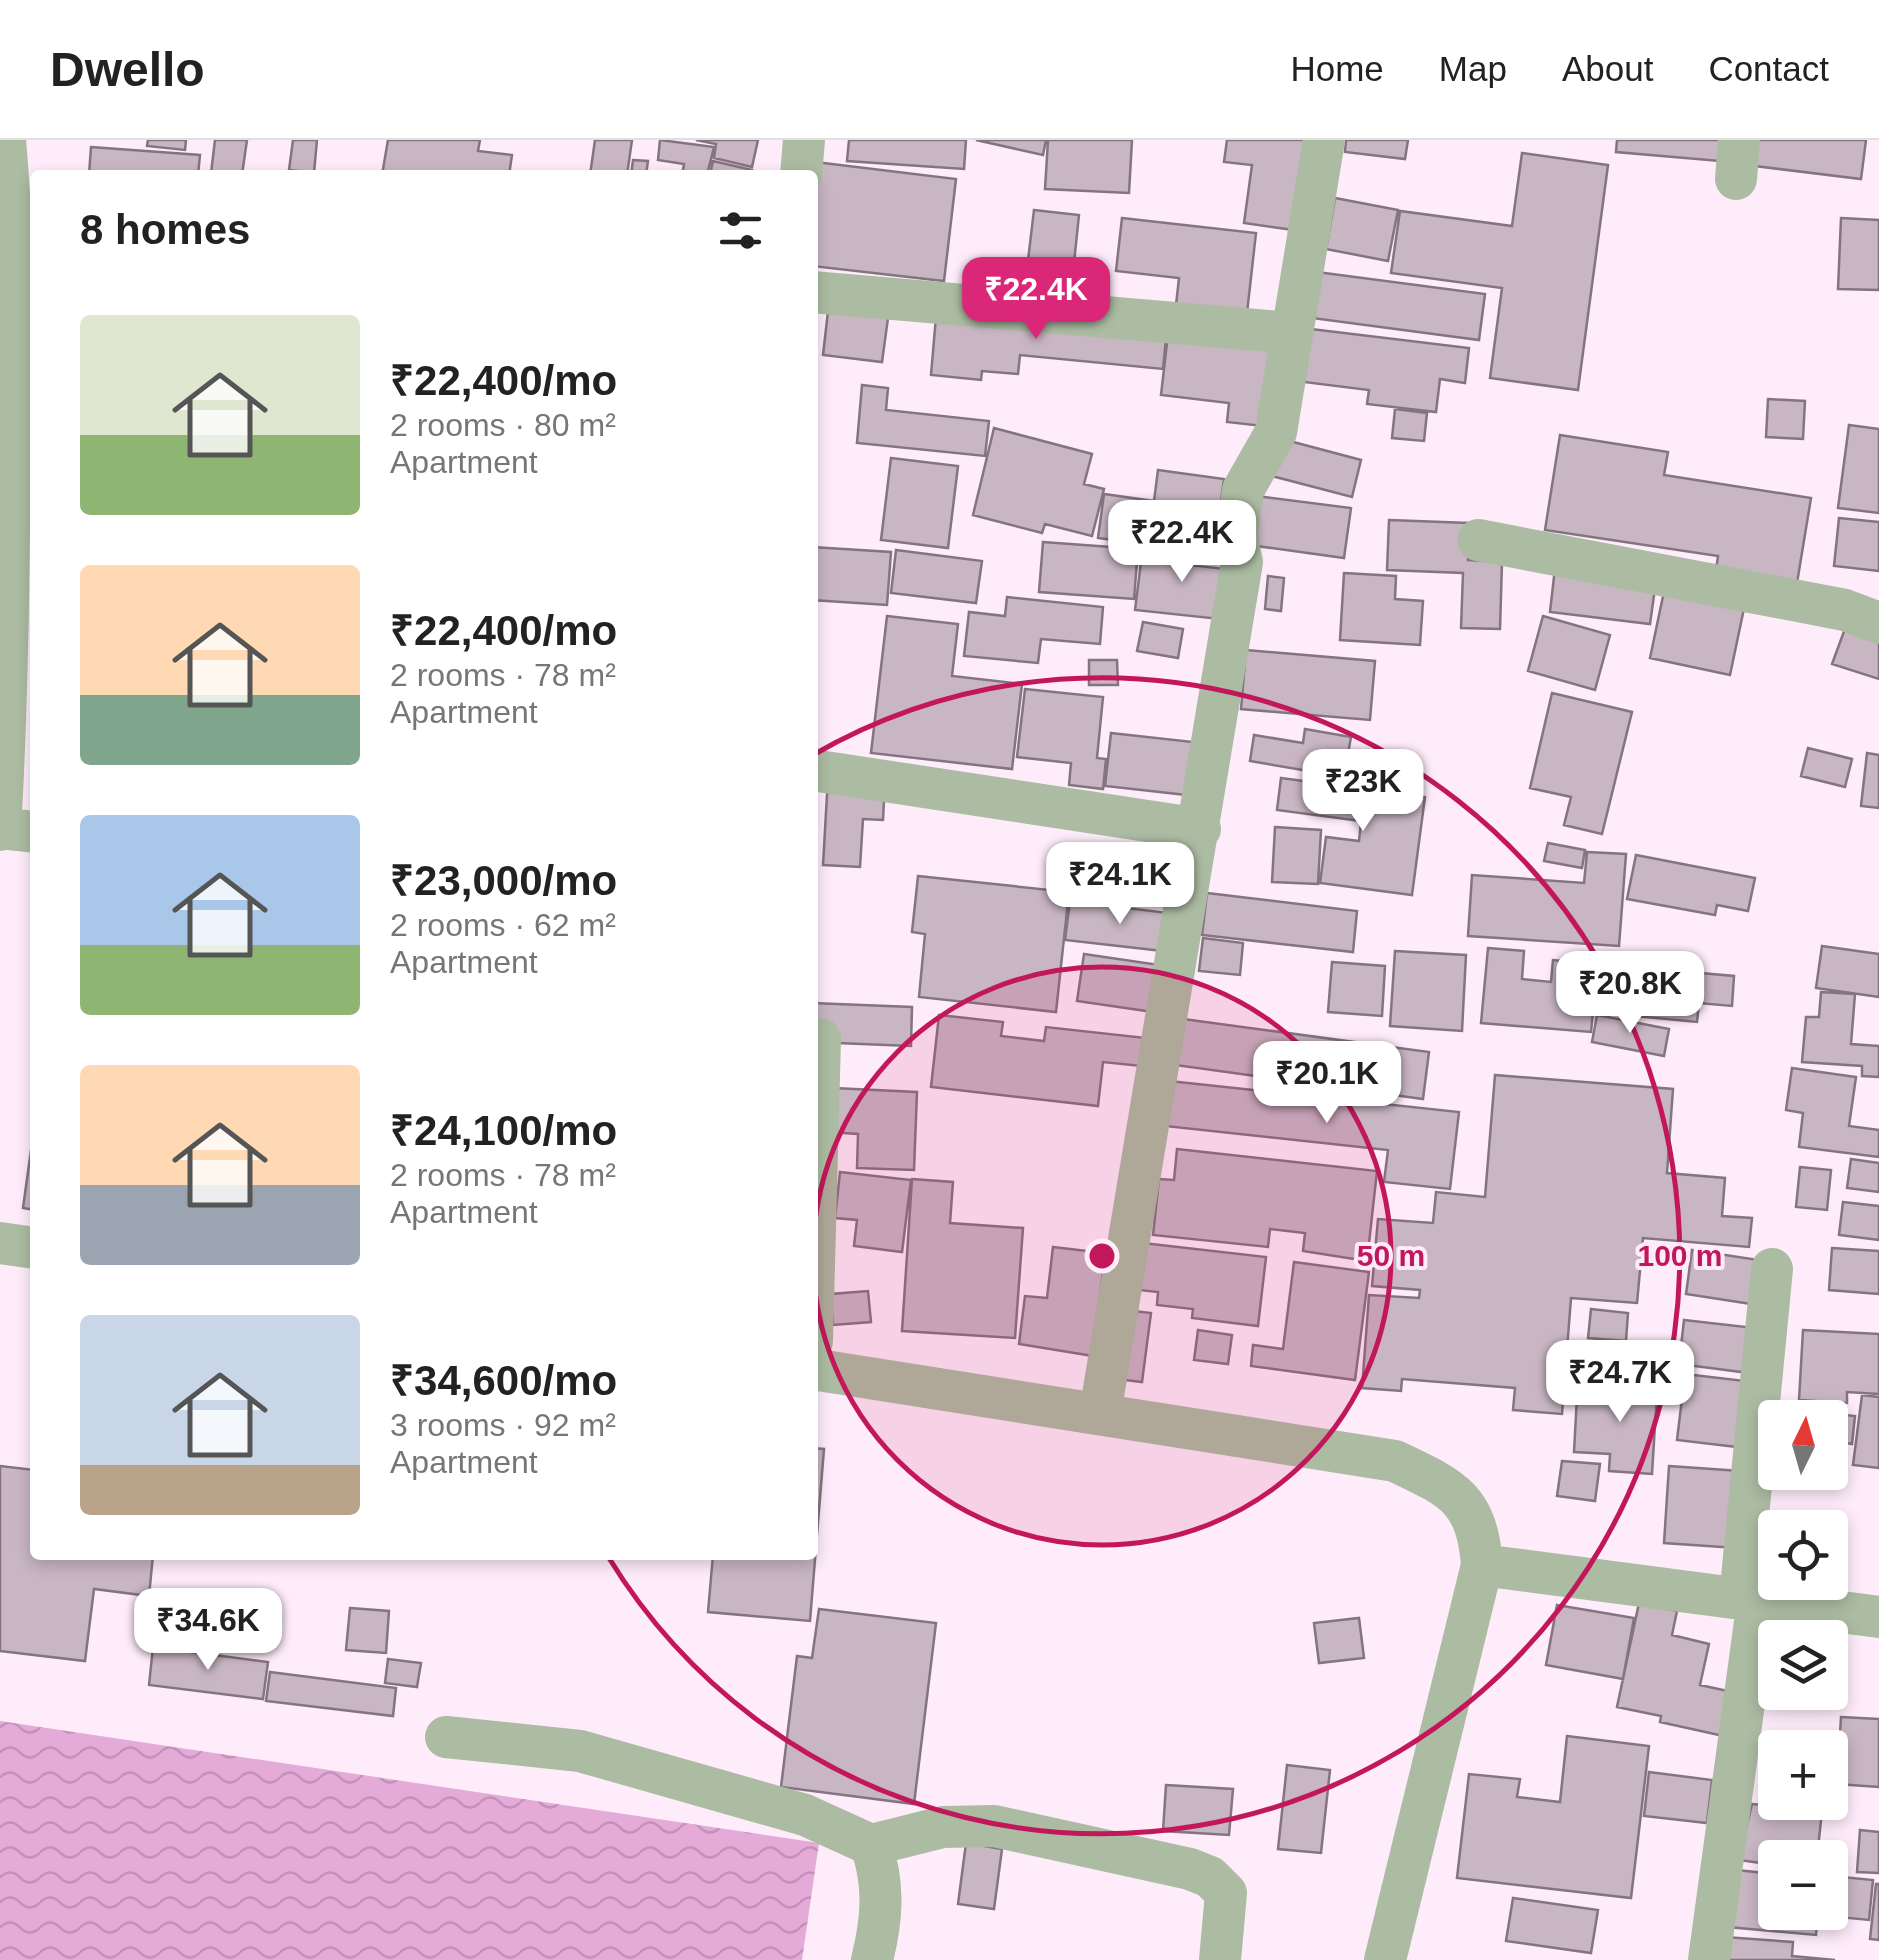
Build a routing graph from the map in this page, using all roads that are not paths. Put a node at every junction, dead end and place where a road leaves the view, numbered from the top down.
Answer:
1 (5, 140) edge
2 (804, 140) edge
3 (1324, 140) edge
4 (801, 170) edge
5 (818, 293) edge
6 (1292, 333) junction
7 (24, 362) edge
8 (4, 527) edge
9 (1478, 540) dead end
10 (1879, 623) edge
11 (22, 665) edge
12 (818, 771) edge
13 (1200, 828) junction
14 (0, 829) edge
15 (30, 832) edge
16 (820, 1039) dead end
17 (818, 1114) edge
18 (0, 1243) edge
19 (30, 1247) edge
20 (1772, 1269) dead end
21 (818, 1370) edge
22 (1100, 1413) junction
23 (1482, 1565) junction
24 (1749, 1599) junction
25 (1879, 1617) edge
26 (446, 1737) dead end
27 (870, 1846) junction
28 (872, 1960) edge
29 (1220, 1960) edge
30 (1385, 1960) edge
31 (1709, 1960) edge

1 - 7 street
2 - 4 street
3 - 6 street
5 - 6 street
6 - 13 street
7 - 8 street
8 - 11 street
9 - 10 street
11 - 14 street
12 - 13 street
13 - 22 street
14 - 15 street
16 - 17 street
18 - 19 street
20 - 24 street
21 - 22 street
22 - 23 street
23 - 24 street
23 - 30 street
24 - 25 street
24 - 31 street
26 - 27 street
27 - 28 street
27 - 29 street

